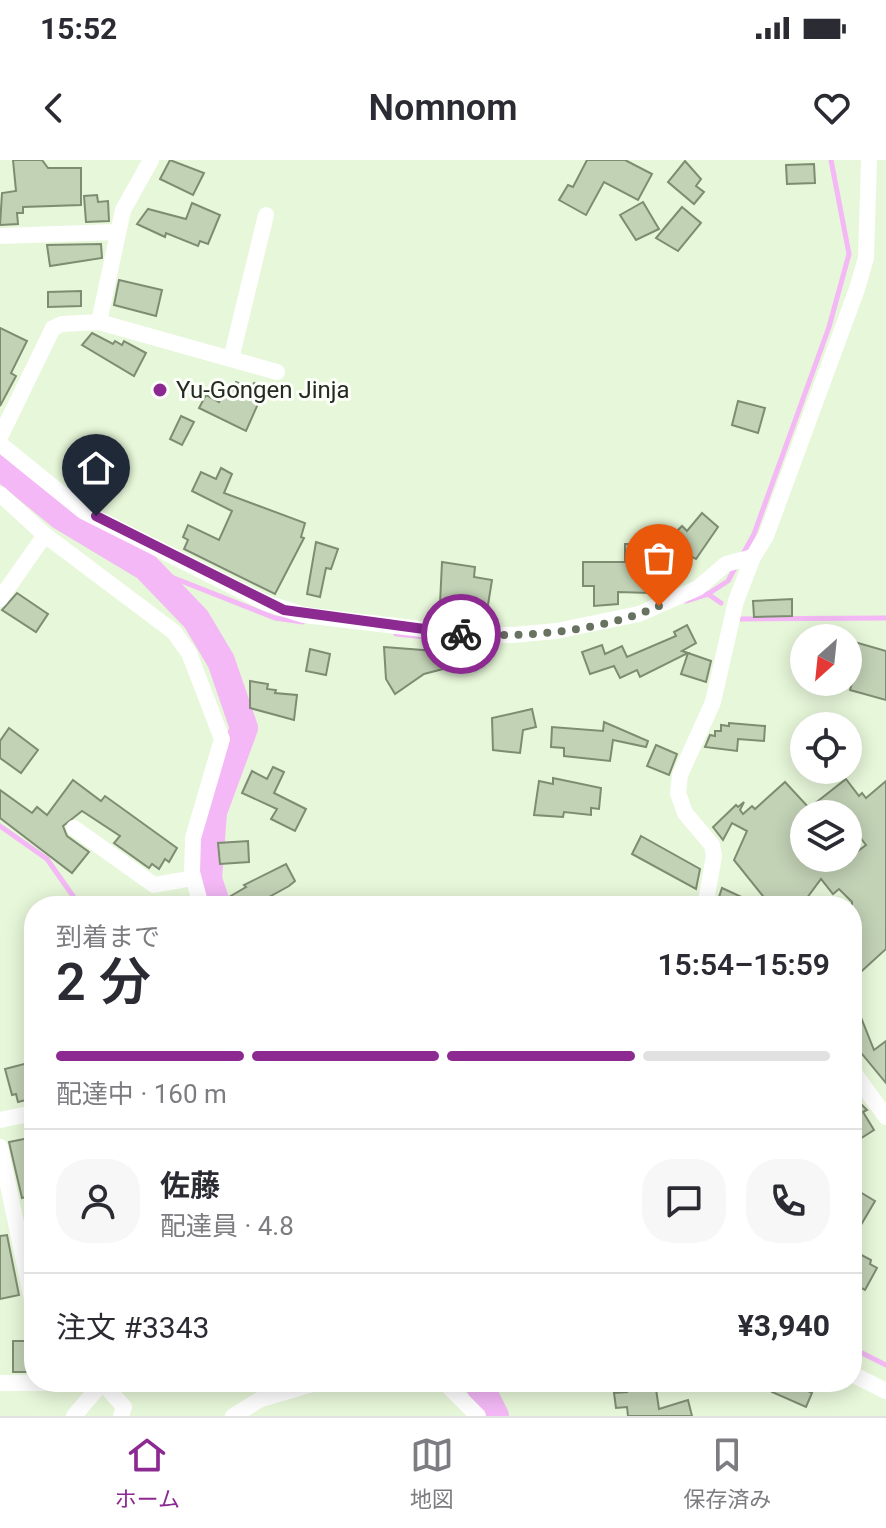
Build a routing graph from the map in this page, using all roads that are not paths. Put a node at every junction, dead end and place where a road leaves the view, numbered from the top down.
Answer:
1 (151, 160) edge
2 (870, 160) edge
3 (886, 162) edge
4 (266, 215) dead end
5 (117, 232) junction
6 (0, 236) edge
7 (99, 322) junction
8 (231, 359) junction
9 (277, 372) dead end
10 (0, 437) edge
11 (0, 444) edge
12 (0, 494) edge
13 (45, 535) junction
14 (753, 557) junction
15 (0, 599) edge
16 (74, 828) dead end
17 (193, 878) junction
18 (198, 896) edge
19 (706, 896) edge
20 (862, 1084) edge
21 (24, 1115) edge
22 (886, 1117) edge
23 (0, 1120) edge
24 (0, 1147) edge
25 (24, 1261) edge
26 (862, 1379) edge
27 (0, 1383) edge
28 (24, 1383) edge
29 (886, 1391) edge
30 (94, 1392) edge
31 (110, 1392) edge
32 (285, 1392) edge
33 (454, 1392) edge
34 (74, 1416) edge
35 (121, 1416) edge
36 (233, 1416) edge
37 (478, 1416) edge

1 - 5 street
2 - 3 street
2 - 14 street
4 - 8 street
5 - 6 street
5 - 7 street
7 - 8 street
7 - 10 street
8 - 9 street
11 - 14 street
12 - 13 street
13 - 15 street
13 - 17 street
14 - 19 street
16 - 17 street
17 - 18 street
20 - 22 street
21 - 23 street
24 - 25 street
26 - 29 street
27 - 28 street
30 - 34 street
31 - 35 street
32 - 36 street
33 - 37 street

